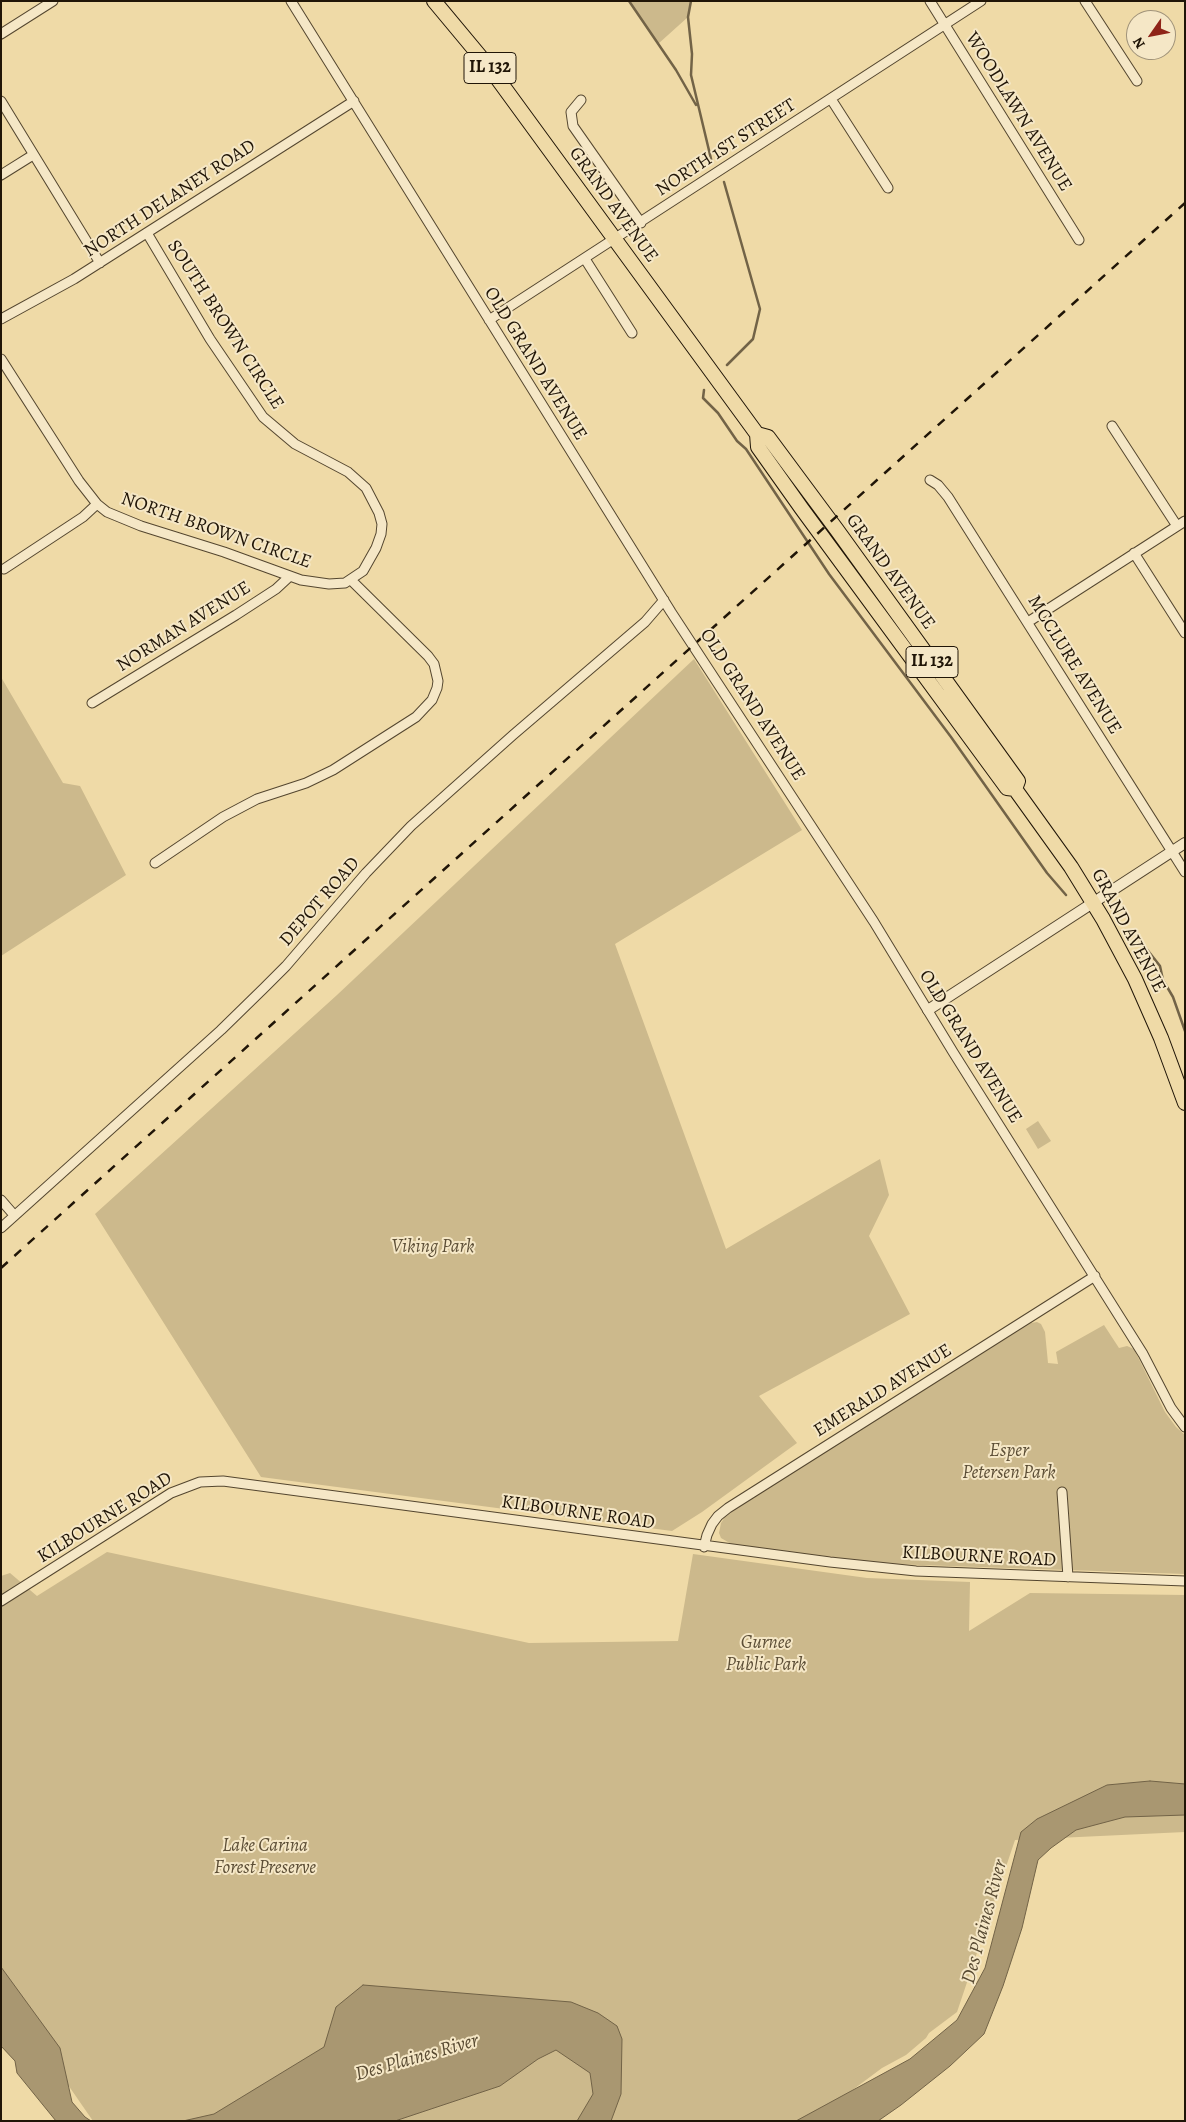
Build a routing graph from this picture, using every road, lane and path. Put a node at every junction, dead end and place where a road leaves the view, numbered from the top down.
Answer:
1 (53, 1) edge
2 (290, 1) edge
3 (434, 1) edge
4 (930, 1) edge
5 (981, 1) edge
6 (1085, 1) edge
7 (945, 25) junction
8 (1, 34) edge
9 (1137, 81) dead end
10 (831, 99) junction
11 (581, 100) dead end
12 (1, 101) edge
13 (354, 101) junction
14 (34, 155) junction
15 (1, 175) edge
16 (888, 188) dead end
17 (641, 223) junction
18 (146, 233) junction
19 (615, 239) junction
20 (1079, 240) dead end
21 (585, 259) junction
22 (100, 263) junction
23 (1, 319) edge
24 (489, 320) junction
25 (632, 333) dead end
26 (1, 359) edge
27 (1112, 426) dead end
28 (930, 480) dead end
29 (97, 504) junction
30 (1181, 523) edge
31 (1134, 553) junction
32 (4, 570) dead end
33 (290, 576) junction
34 (351, 580) junction
35 (664, 600) junction
36 (1028, 622) junction
37 (1185, 633) edge
38 (92, 703) dead end
39 (1185, 843) edge
40 (1172, 851) junction
41 (154, 863) dead end
42 (1185, 872) edge
43 (1093, 902) junction
44 (928, 1010) junction
45 (1185, 1103) edge
46 (1, 1200) edge
47 (14, 1215) junction
48 (1, 1228) edge
49 (1094, 1276) junction
50 (1185, 1427) edge
51 (1062, 1492) dead end
52 (704, 1547) junction
53 (1068, 1577) junction
54 (1185, 1581) edge
55 (1, 1601) edge

1 - 8 street
2 - 13 street, OLD GRAND AVENUE
3 - 19 main road, GRAND AVENUE / IL 132
4 - 7 street, WOODLAWN AVENUE
5 - 7 street, NORTH 1ST STREET
6 - 9 street
7 - 10 street, NORTH 1ST STREET
7 - 20 street, WOODLAWN AVENUE
10 - 16 street
10 - 17 street, NORTH 1ST STREET
11 - 17 street
12 - 14 street
13 - 18 street, NORTH DELANEY ROAD
13 - 24 street, OLD GRAND AVENUE
14 - 15 street
14 - 22 street
17 - 19 street, NORTH 1ST STREET
18 - 22 street, NORTH DELANEY ROAD
18 - 34 street, SOUTH BROWN CIRCLE
19 - 21 street, NORTH 1ST STREET
19 - 43 main road, GRAND AVENUE / IL 132
21 - 24 street, NORTH 1ST STREET
21 - 25 street
22 - 23 street, NORTH DELANEY ROAD
24 - 35 street, OLD GRAND AVENUE
26 - 29 street, NORTH BROWN CIRCLE
27 - 30 street
28 - 36 street, MCCLURE AVENUE
29 - 32 street
29 - 33 street, NORTH BROWN CIRCLE
30 - 31 street
31 - 36 street
31 - 37 street
33 - 34 street, NORTH BROWN CIRCLE
33 - 38 street, NORMAN AVENUE
34 - 41 street
35 - 44 street, OLD GRAND AVENUE
35 - 47 street, DEPOT ROAD
36 - 40 street, MCCLURE AVENUE
39 - 40 street
40 - 42 street, MCCLURE AVENUE
40 - 43 street
43 - 44 street
43 - 45 main road, GRAND AVENUE / IL 132
44 - 49 street, OLD GRAND AVENUE
46 - 47 street
47 - 48 street, DEPOT ROAD
49 - 50 street, OLD GRAND AVENUE
49 - 52 street, EMERALD AVENUE
51 - 53 street
52 - 53 street, KILBOURNE ROAD
52 - 55 street, KILBOURNE ROAD
53 - 54 street, KILBOURNE ROAD

